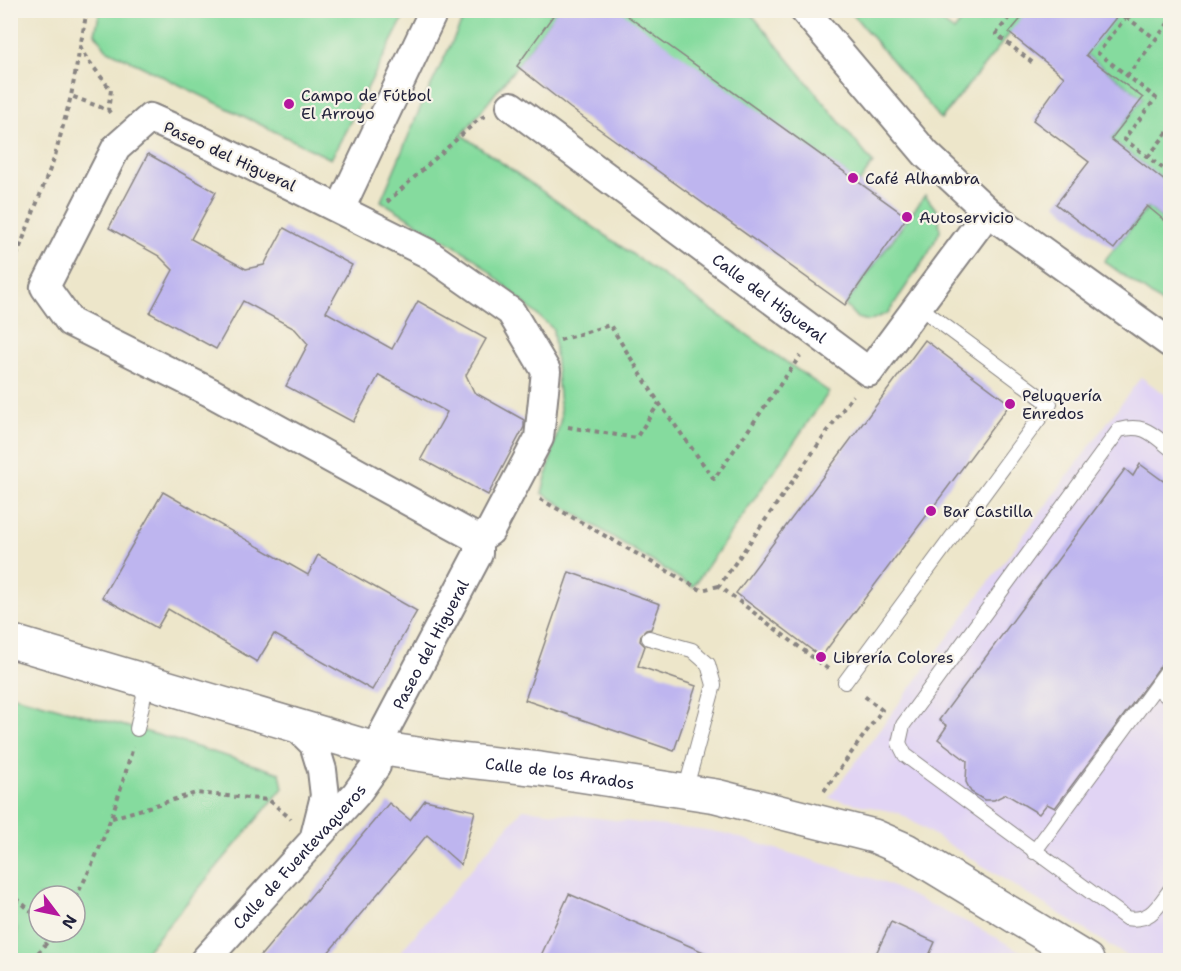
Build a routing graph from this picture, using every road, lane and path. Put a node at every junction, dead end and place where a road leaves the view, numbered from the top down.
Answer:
1 (87, 10) edge
2 (434, 10) edge
3 (804, 10) edge
4 (1015, 10) edge
5 (1127, 10) edge
6 (1126, 17) junction
7 (1170, 21) edge
8 (1156, 39) junction
9 (80, 46) junction
10 (1033, 63) dead end
11 (1127, 76) junction
12 (71, 96) junction
13 (511, 106) joint
14 (108, 110) junction
15 (1170, 129) edge
16 (129, 137) junction
17 (1148, 157) junction
18 (1170, 163) edge
19 (340, 209) junction
20 (988, 212) junction
21 (366, 222) junction
22 (10, 273) edge
23 (918, 306) junction
24 (816, 333) junction
25 (1170, 343) edge
26 (532, 348) junction
27 (869, 372) junction
28 (660, 403) junction
29 (541, 421) junction
30 (1170, 448) edge
31 (515, 484) junction
32 (478, 539) junction
33 (719, 586) junction
34 (649, 638) dead end
35 (10, 641) edge
36 (1170, 667) edge
37 (147, 681) junction
38 (844, 682) junction
39 (1156, 687) junction
40 (1170, 699) edge
41 (295, 725) junction
42 (137, 729) joint
43 (376, 747) junction
44 (686, 791) junction
45 (112, 818) junction
46 (805, 818) junction
47 (314, 838) junction
48 (1034, 852) junction
49 (83, 884) edge
50 (1170, 890) edge
51 (10, 892) edge
52 (27, 908) edge
53 (45, 944) edge
54 (32, 960) edge
55 (205, 960) edge
56 (1087, 960) edge

1 - 9 path
2 - 19 street
3 - 20 street
4 - 10 path
5 - 6 path
6 - 8 path
6 - 11 path
7 - 8 path
8 - 11 path
9 - 12 path
9 - 14 path
11 - 17 path
12 - 14 path
12 - 22 path
13 - 21 path
13 - 24 street, Calle del Higueral
14 - 16 path
15 - 17 path
16 - 19 street, Paseo del Higueral
16 - 32 street, Paseo del Higueral
17 - 18 path
19 - 21 street, Paseo del Higueral
20 - 23 street
20 - 25 street
21 - 26 street, Paseo del Higueral
23 - 27 street
23 - 38 lane
24 - 27 street, Calle del Higueral
24 - 28 path
26 - 28 path
26 - 29 street, Paseo del Higueral
27 - 33 path
28 - 29 path
29 - 31 street, Paseo del Higueral
30 - 48 lane
31 - 32 street, Paseo del Higueral
31 - 33 path
32 - 43 street, Paseo del Higueral
33 - 38 path
34 - 44 lane
35 - 37 street, Calle de los Arados
36 - 39 lane
37 - 41 street, Calle de los Arados
37 - 42 lane
38 - 46 path
39 - 40 lane
39 - 48 lane
41 - 43 street, Calle de los Arados
41 - 47 street
42 - 45 path
43 - 44 street, Calle de los Arados
43 - 47 street, Calle de Fuentevaqueros
44 - 46 street, Calle de los Arados
45 - 47 path
45 - 49 path
46 - 56 street, Calle de los Arados
47 - 55 street, Calle de Fuentevaqueros
48 - 50 lane
51 - 52 path
53 - 54 path

